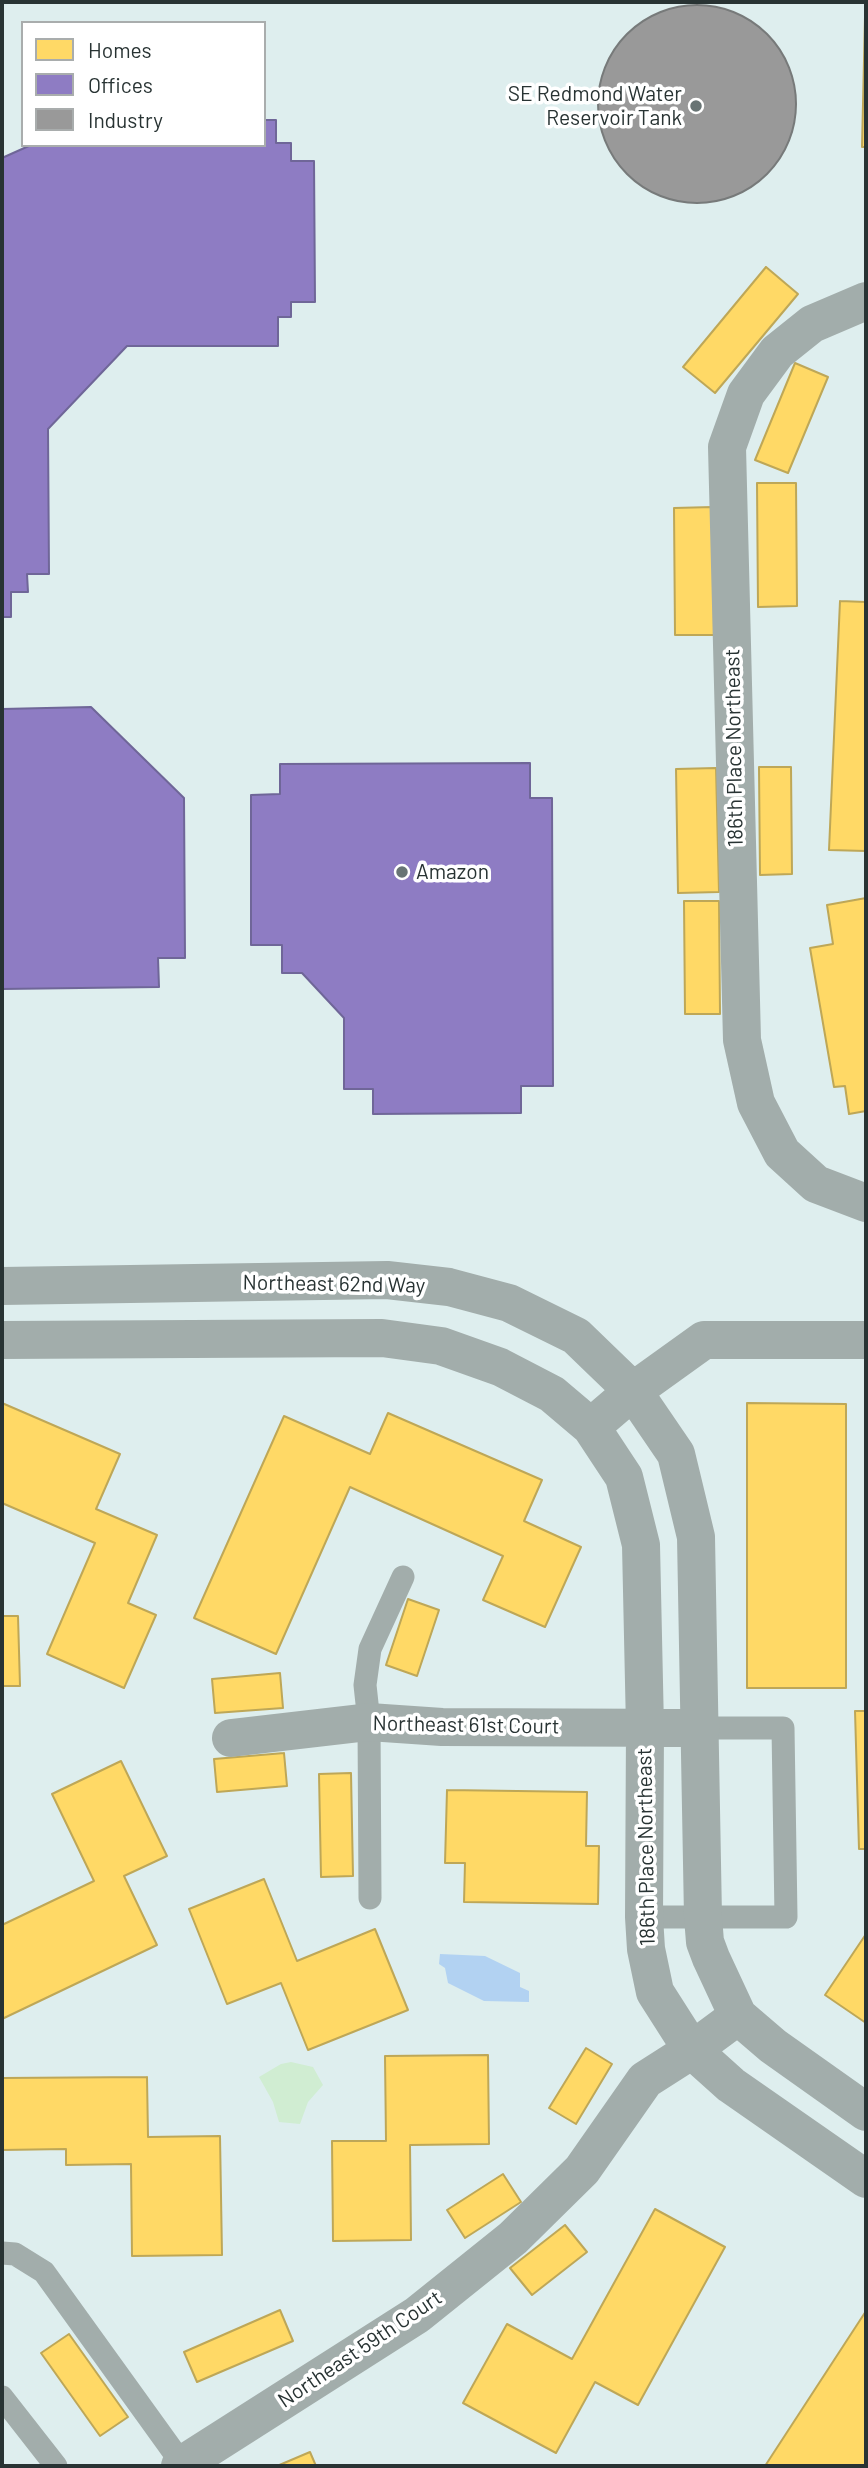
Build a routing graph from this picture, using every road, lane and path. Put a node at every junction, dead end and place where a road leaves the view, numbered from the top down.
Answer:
1 (866, 301) edge
2 (866, 1203) edge
3 (2, 1286) edge
4 (2, 1340) edge
5 (866, 1340) edge
6 (634, 1391) junction
7 (591, 1427) junction
8 (403, 1577) dead end
9 (369, 1722) junction
10 (645, 1728) junction
11 (701, 1728) junction
12 (231, 1738) dead end
13 (370, 1898) dead end
14 (644, 1917) junction
15 (703, 1917) junction
16 (738, 2016) junction
17 (692, 2050) junction
18 (866, 2112) edge
19 (866, 2179) edge
20 (2, 2253) edge
21 (2, 2397) edge
22 (181, 2465) edge
23 (56, 2466) edge

1 - 2 street, 186th Place Northeast
3 - 6 street, Northeast 62nd Way
4 - 7 street
5 - 6 street
6 - 7 street
6 - 11 street
7 - 10 street, 186th Place Northeast
8 - 9 lane
9 - 10 street, Northeast 61st Court
9 - 12 street, Northeast 61st Court
9 - 13 lane
10 - 11 street, Northeast 61st Court
10 - 14 street, 186th Place Northeast
11 - 15 street
11 - 15 lane
14 - 15 lane
14 - 17 street, 186th Place Northeast
15 - 16 street
16 - 17 street, Northeast 59th Court
16 - 18 street
17 - 19 street, 186th Place Northeast
17 - 22 street, Northeast 59th Court
20 - 22 lane
21 - 23 lane

